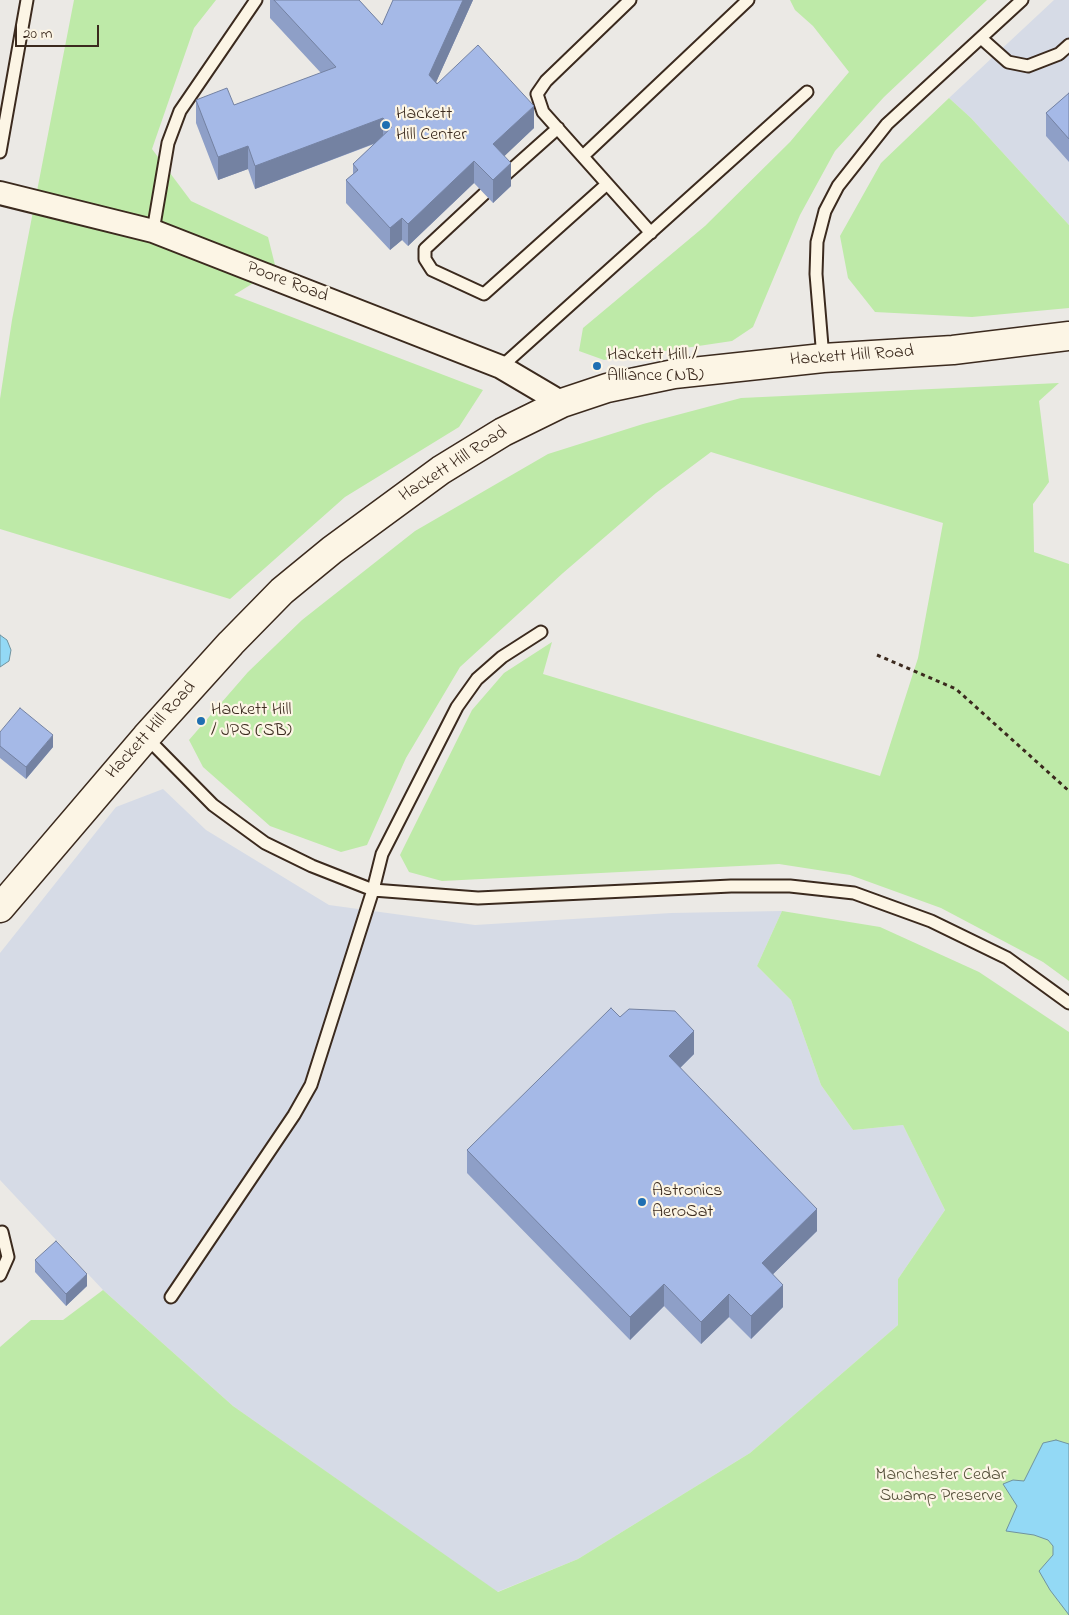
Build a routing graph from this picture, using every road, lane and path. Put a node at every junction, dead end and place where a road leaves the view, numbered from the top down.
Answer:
1 (27, 0) edge
2 (256, 0) edge
3 (630, 0) edge
4 (748, 0) edge
5 (1022, 0) edge
6 (981, 38) junction
7 (1069, 45) edge
8 (807, 92) dead end
9 (558, 128) junction
10 (0, 152) edge
11 (583, 156) junction
12 (502, 177) edge
13 (607, 184) junction
14 (0, 193) edge
15 (484, 194) edge
16 (153, 231) junction
17 (651, 233) junction
18 (1069, 336) edge
19 (822, 358) junction
20 (501, 367) junction
21 (562, 403) junction
22 (541, 632) dead end
23 (877, 655) dead end
24 (146, 737) junction
25 (1069, 791) edge
26 (373, 890) junction
27 (0, 908) edge
28 (1069, 1003) edge
29 (2, 1232) dead end
30 (0, 1275) edge
31 (171, 1297) dead end

1 - 10 lane
2 - 16 lane
3 - 9 lane
4 - 11 lane
5 - 6 lane
6 - 7 lane
6 - 19 lane
8 - 17 lane
9 - 11 lane
9 - 12 lane
11 - 13 lane
13 - 15 lane
13 - 17 lane
14 - 16 street, Poore Road
16 - 20 street, Poore Road
17 - 20 lane
18 - 19 street, Hackett Hill Road
19 - 21 street, Hackett Hill Road
20 - 21 street, Poore Road
21 - 24 street, Hackett Hill Road
22 - 26 lane
23 - 25 path
24 - 26 lane
24 - 27 street, Hackett Hill Road
26 - 28 lane
26 - 31 lane
29 - 30 lane

